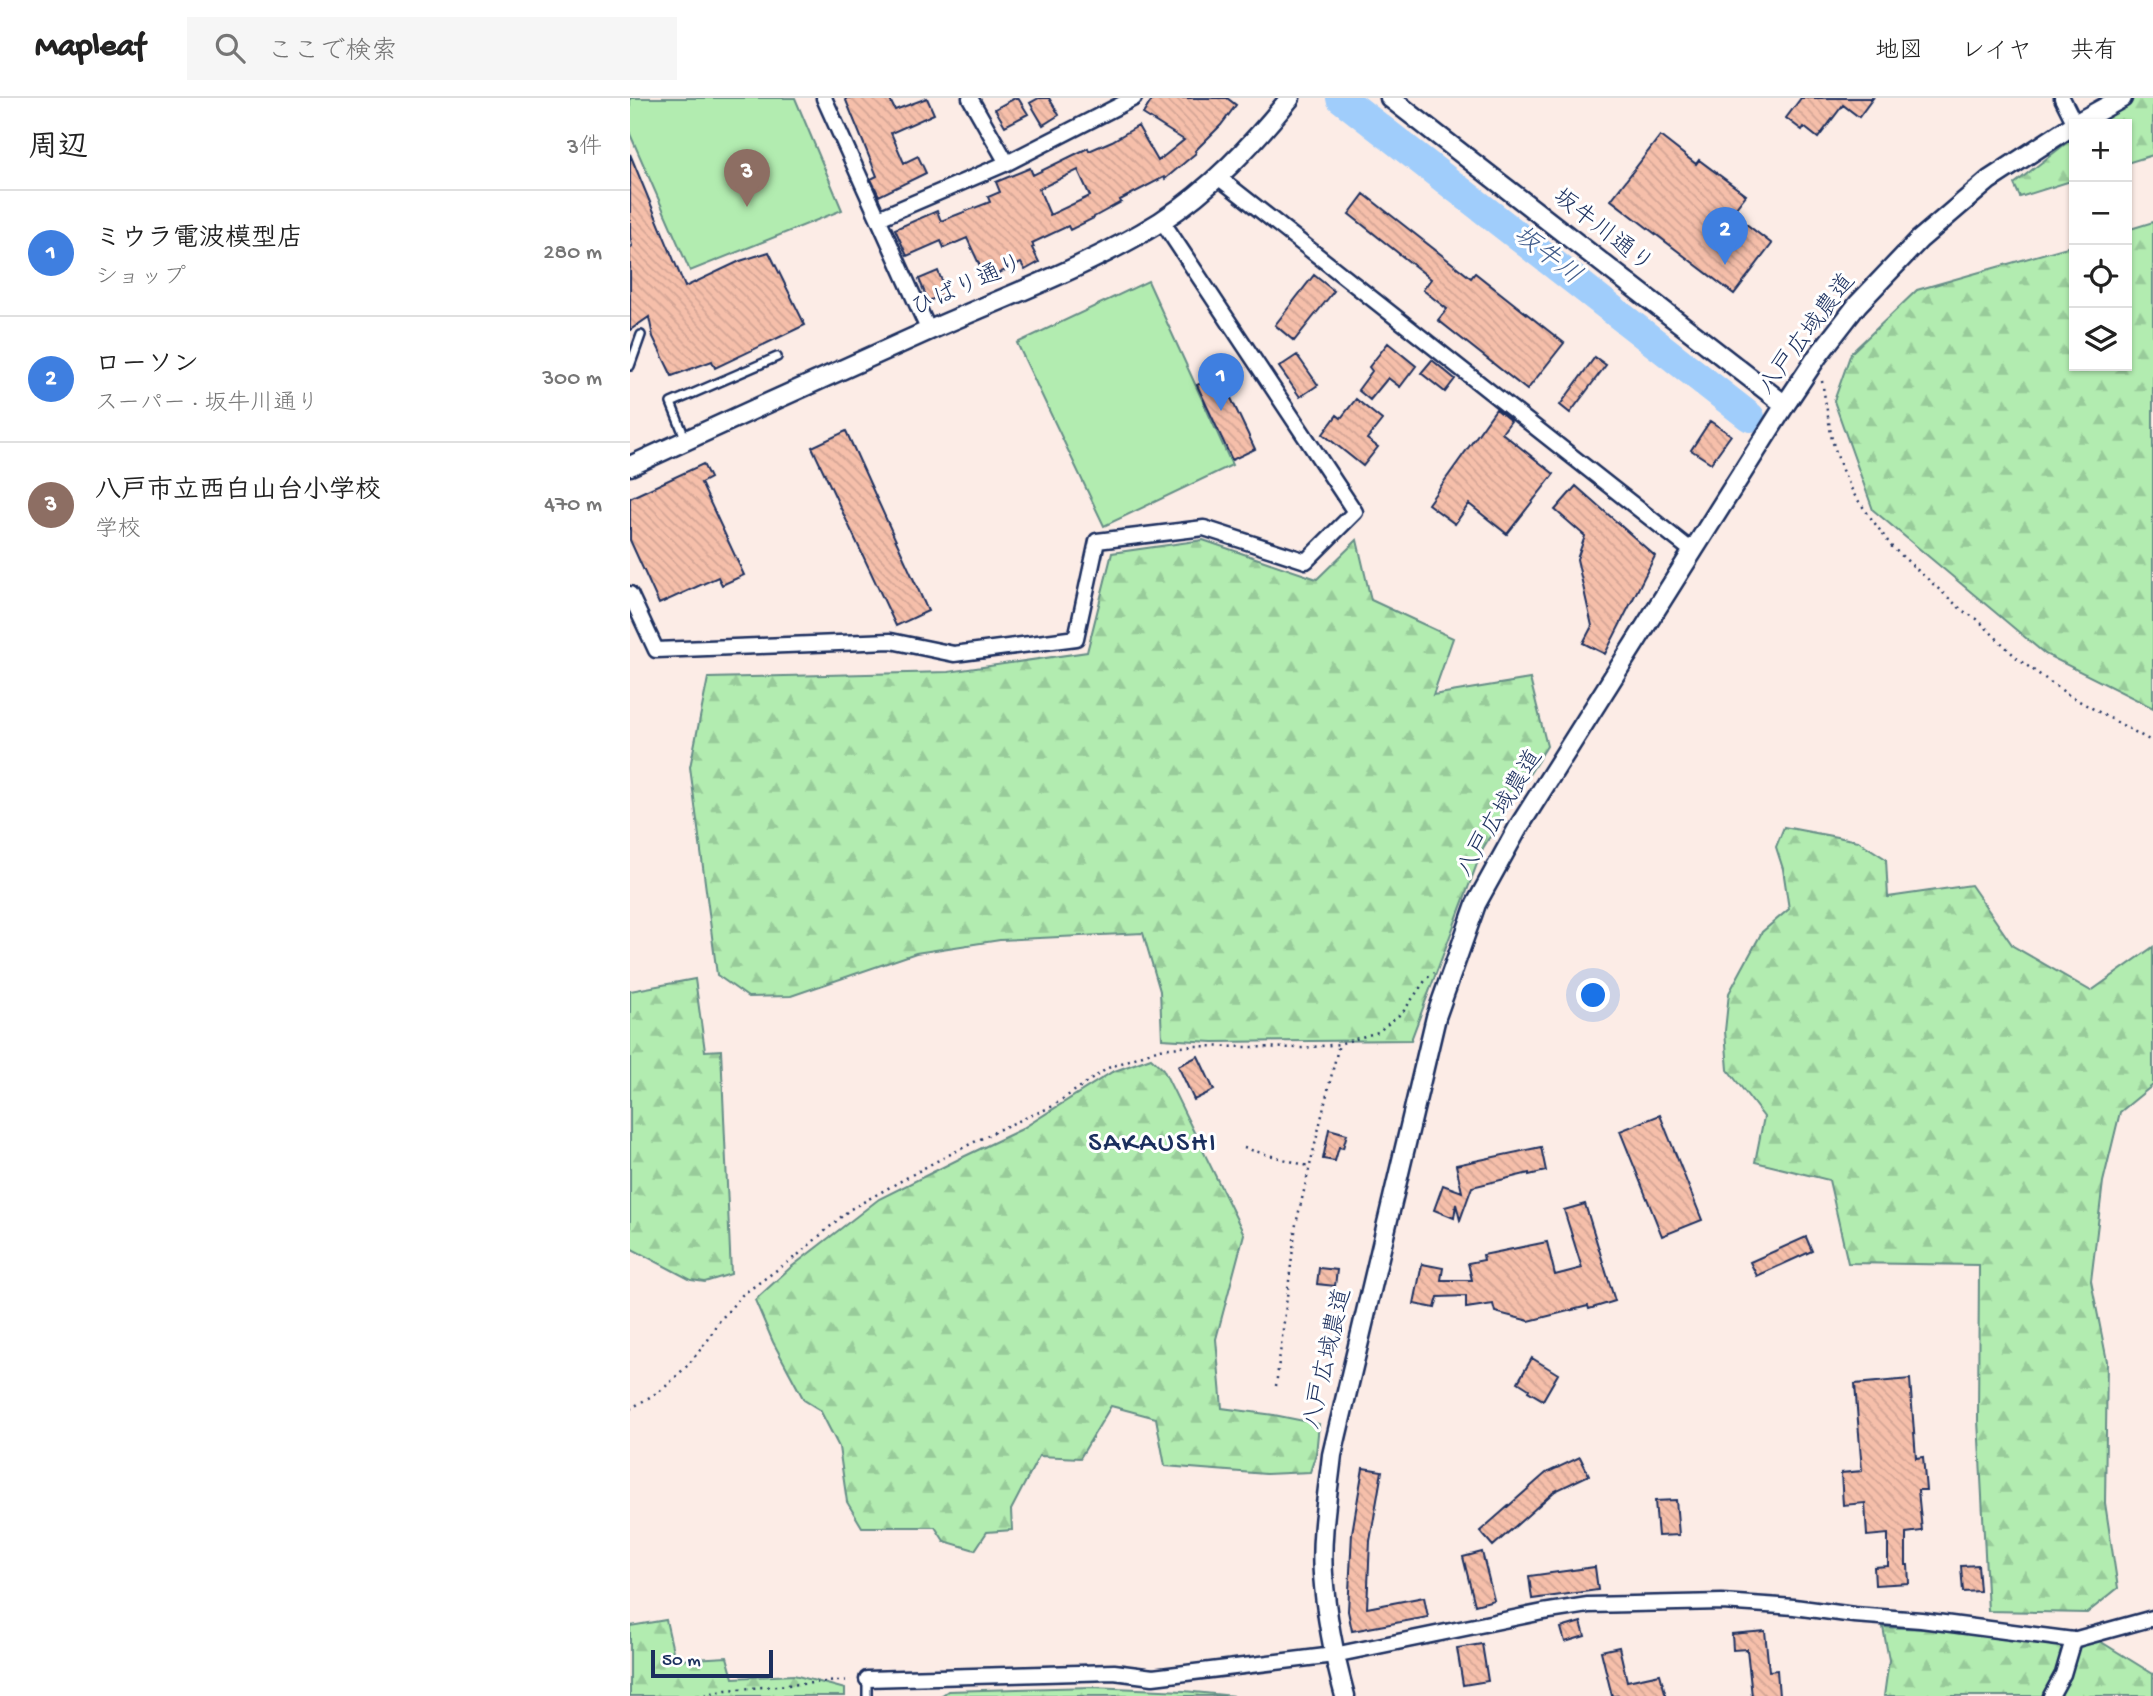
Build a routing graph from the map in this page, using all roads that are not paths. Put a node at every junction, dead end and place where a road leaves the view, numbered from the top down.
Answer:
1 (824, 98) edge
2 (970, 98) edge
3 (1134, 98) edge
4 (1290, 98) edge
5 (1390, 98) edge
6 (2062, 98) edge
7 (2122, 98) edge
8 (2072, 119) edge
9 (2084, 119) edge
10 (2069, 128) edge
11 (1007, 163) junction
12 (1218, 177) junction
13 (878, 219) junction
14 (1161, 221) junction
15 (929, 331) junction
16 (641, 335) dead end
17 (777, 357) dead end
18 (630, 366) edge
19 (1785, 405) junction
20 (686, 440) junction
21 (630, 466) edge
22 (1692, 551) junction
23 (630, 594) edge
24 (2153, 1618) edge
25 (2073, 1640) junction
26 (1334, 1655) junction
27 (867, 1679) joint
28 (867, 1696) edge
29 (1345, 1696) edge
30 (2051, 1696) edge

1 - 13 street
2 - 11 street
3 - 11 street
4 - 12 street, ひばり通り
5 - 19 street, 坂牛川通り
6 - 8 street
7 - 9 street, 八戸広域農道
10 - 19 street, 八戸広域農道
11 - 13 street
12 - 14 street, ひばり通り
12 - 22 street
13 - 15 street
14 - 15 street, ひばり通り
14 - 23 street
15 - 20 street, ひばり通り
16 - 18 lane
17 - 20 lane
19 - 22 street, 八戸広域農道
20 - 21 street, ひばり通り
22 - 26 street, 八戸広域農道
24 - 25 street
25 - 26 street
25 - 30 street
26 - 27 street
26 - 29 street, 八戸広域農道
27 - 28 lane

